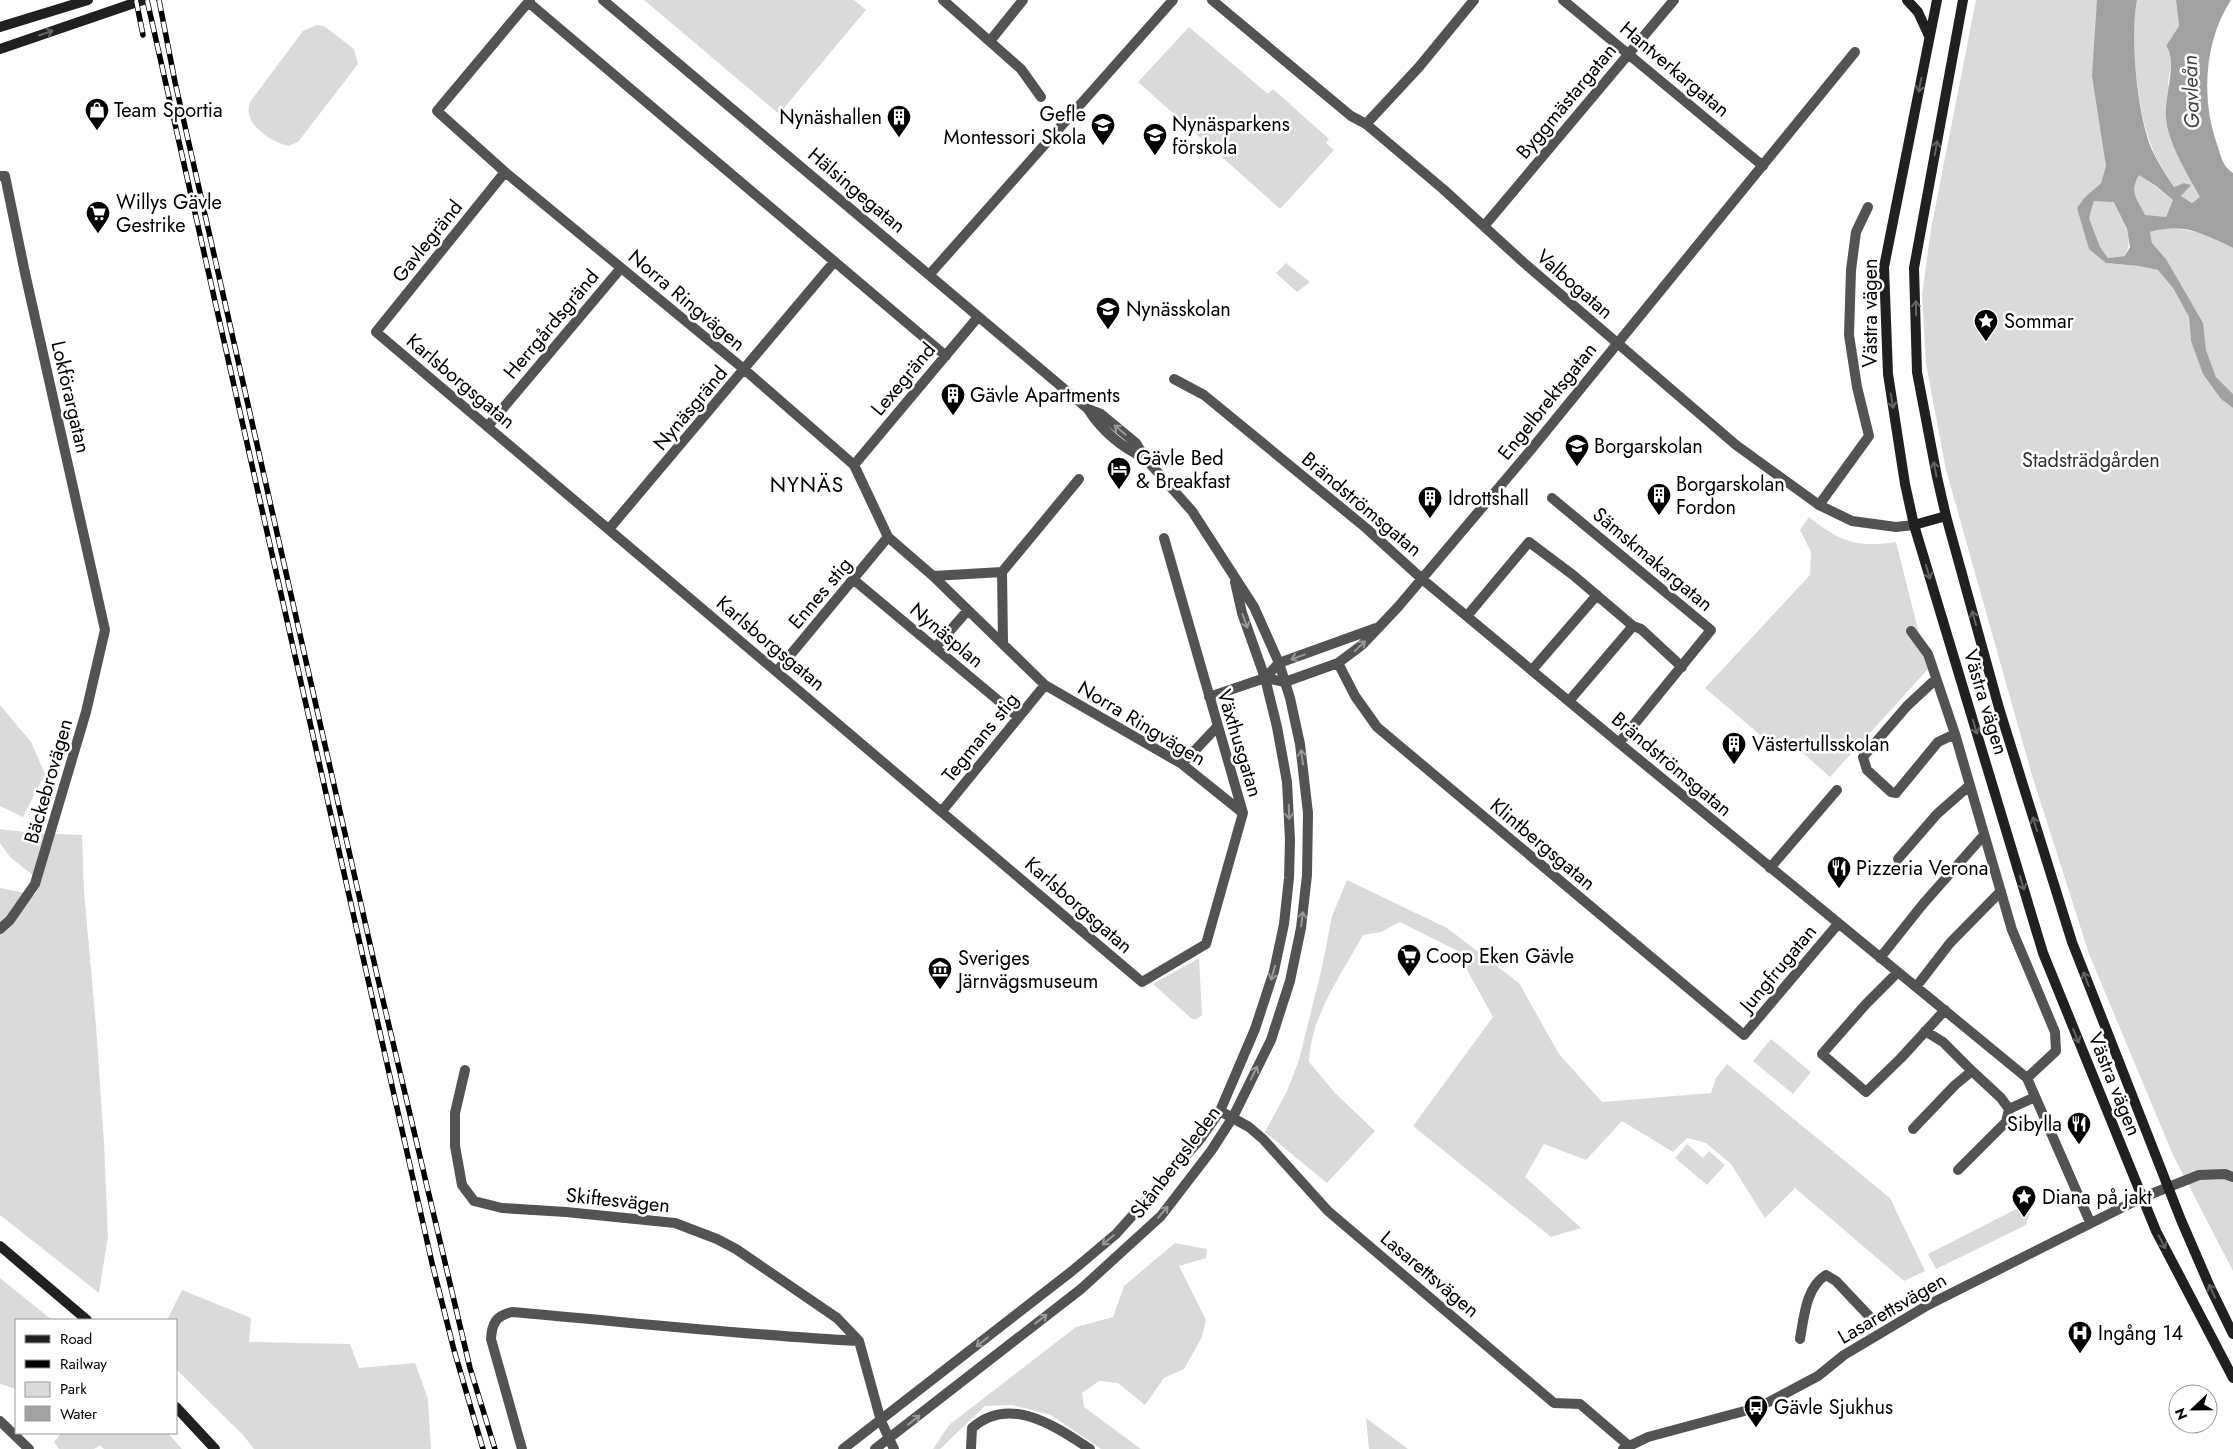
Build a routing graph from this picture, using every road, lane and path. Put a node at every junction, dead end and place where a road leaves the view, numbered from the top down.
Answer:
1 (88, 0) edge
2 (143, 0) edge
3 (603, 0) edge
4 (943, 0) edge
5 (1023, 0) edge
6 (1173, 0) edge
7 (1212, 0) edge
8 (1474, 0) edge
9 (1563, 0) edge
10 (1674, 0) edge
11 (1907, 0) edge
12 (1937, 0) edge
13 (1963, 0) edge
14 (529, 1) edge
15 (0, 27) edge
16 (1929, 37) junction
17 (990, 41) junction
18 (0, 49) edge
19 (1855, 52) dead end
20 (1629, 53) junction
21 (1041, 96) dead end
22 (1366, 124) junction
23 (1763, 166) junction
24 (505, 172) junction
25 (0, 176) edge
26 (1868, 207) dead end
27 (1485, 226) junction
28 (834, 262) junction
29 (621, 268) junction
30 (930, 274) junction
31 (978, 317) junction
32 (376, 332) joint
33 (1617, 343) junction
34 (946, 356) junction
35 (745, 370) junction
36 (1174, 379) dead end
37 (488, 426) junction
38 (854, 464) junction
39 (1079, 479) dead end
40 (1552, 498) dead end
41 (1819, 505) junction
42 (1946, 516) junction
43 (1914, 525) junction
44 (609, 529) junction
45 (888, 537) junction
46 (1164, 538) dead end
47 (1002, 572) junction
48 (1234, 574) junction
49 (933, 576) junction
50 (1422, 579) junction
51 (854, 580) junction
52 (1596, 595) junction
53 (968, 610) junction
54 (1467, 616) junction
55 (1633, 626) junction
56 (1376, 628) junction
57 (105, 630) joint
58 (1910, 630) dead end
59 (1003, 643) junction
60 (935, 648) junction
61 (1279, 663) junction
62 (1338, 663) junction
63 (1682, 667) junction
64 (1532, 670) junction
65 (777, 671) junction
66 (1265, 678) junction
67 (1936, 679) junction
68 (1285, 682) junction
69 (1045, 685) junction
70 (1209, 698) junction
71 (1569, 701) junction
72 (1018, 717) junction
73 (1217, 726) junction
74 (1955, 734) junction
75 (1619, 743) junction
76 (1182, 764) junction
77 (1970, 785) junction
78 (1837, 790) dead end
79 (942, 811) junction
80 (1243, 813) junction
81 (1984, 835) junction
82 (1898, 859) dead end
83 (1770, 868) junction
84 (2001, 891) junction
85 (1838, 924) junction
86 (0, 929) edge
87 (1880, 958) junction
88 (1898, 972) junction
89 (1142, 982) joint
90 (1916, 987) junction
91 (1945, 1010) junction
92 (1925, 1031) junction
93 (1744, 1035) joint
94 (464, 1070) dead end
95 (1972, 1071) junction
96 (2027, 1078) junction
97 (2035, 1097) junction
98 (2009, 1109) junction
99 (1220, 1111) junction
100 (1233, 1117) junction
101 (1913, 1129) dead end
102 (1958, 1170) dead end
103 (2233, 1177) edge
104 (2169, 1187) junction
105 (2141, 1198) junction
106 (2090, 1222) junction
107 (0, 1246) edge
108 (1870, 1316) dead end
109 (86, 1319) edge
110 (2233, 1334) edge
111 (1800, 1339) dead end
112 (860, 1341) junction
113 (2233, 1378) edge
114 (178, 1409) edge
115 (0, 1421) edge
116 (881, 1421) junction
117 (890, 1438) junction
118 (1625, 1447) edge
119 (29, 1449) edge
120 (215, 1449) edge
121 (522, 1449) edge
122 (843, 1449) edge
123 (875, 1449) edge
124 (894, 1449) edge
125 (971, 1449) edge
126 (1090, 1449) edge

1 - 15 main road
18 -> 2 main road
3 - 30 street, Hälsingegatan
4 - 17 street
5 - 17 street
6 - 30 street
7 - 22 street, Valbogatan
8 - 22 street
9 - 20 street, Hantverkargatan
10 - 20 street, Byggmästargatan
11 - 16 main road
12 - 16 main road, Västra vägen
42 -> 13 main road, Västra vägen
14 - 24 street, Norra Ringvägen
14 - 28 street
16 -> 43 main road, Västra vägen
17 - 21 street
19 - 23 street, Engelbrektsgatan
20 - 23 street, Hantverkargatan
20 - 27 street, Byggmästargatan
22 - 27 street, Valbogatan
23 - 33 street, Engelbrektsgatan
24 - 29 street, Norra Ringvägen
24 - 32 street, Gavlegränd
25 - 57 street, Lokförargatan
26 - 41 street
27 - 33 street, Valbogatan
28 - 34 street
28 - 35 street, Nynäsgränd
29 - 35 street, Norra Ringvägen
29 - 37 street, Herrgårdsgränd
30 - 31 street, Hälsingegatan
31 - 34 street, Lexegränd
31 - 48 street, Hälsingegatan
32 - 37 street, Karlsborgsgatan
33 - 41 street, Valbogatan
33 - 50 street, Engelbrektsgatan
34 - 38 street, Lexegränd
35 - 38 street, Norra Ringvägen
35 - 44 street, Nynäsgränd
36 - 50 street, Brändströmsgatan
37 - 44 street, Karlsborgsgatan
38 - 45 street, Norra Ringvägen
39 - 47 street
40 - 63 street, Sämskmakargatan
41 - 43 street, Valbogatan
42 - 43 main road, Valbogatan
104 -> 42 main road, Västra vägen
43 -> 105 main road, Västra vägen
44 - 65 street, Karlsborgsgatan
45 - 49 street, Nynäsplan
45 - 51 street, Ennes stig
46 - 70 street, Växthusgatan
47 - 49 street, Nynäsplan
47 - 59 street, Nynäsplan
48 - 61 street, Hälsingegatan
48 -> 66 street, Hälsingegatan
49 - 53 street, Nynäsplan
50 - 54 street, Brändströmsgatan
50 - 56 street, Engelbrektsgatan
51 - 60 street, Nynäsplan
51 - 65 street, Ennes stig
52 - 54 street
52 - 55 street
52 - 64 street
53 - 59 street, Nynäsplan
53 - 60 street
54 - 64 street, Brändströmsgatan
55 - 63 street
55 - 71 street
56 -> 61 street, Engelbrektsgatan
62 -> 56 street, Engelbrektsgatan
57 - 86 street, Bäckebrovägen
58 - 67 street, Västra vägen
59 - 69 street, Nynäsplan
60 - 72 street, Nynäsplan
61 - 66 street, Engelbrektsgatan
61 - 68 street, Skånbergsleden
62 - 68 street, Engelbrektsgatan
62 - 93 street, Klintbergsgatan
63 - 75 street, Sämskmakargatan
64 - 71 street, Brändströmsgatan
65 - 79 street, Karlsborgsgatan
66 - 68 street
66 - 70 street
66 -> 99 street, Skånbergsleden
67 - 74 street, Västra vägen
67 - 74 street
100 -> 68 street, Skånbergsleden
69 - 72 street, Tegmans stig
69 - 76 street, Norra Ringvägen
70 - 73 street, Växthusgatan
71 - 75 street, Brändströmsgatan
72 - 79 street, Tegmans stig
73 - 76 street
73 - 80 street, Växthusgatan
74 - 77 street, Västra vägen
75 - 83 street, Brändströmsgatan
76 - 80 street, Norra Ringvägen
77 - 81 street, Västra vägen
77 - 82 street
78 - 83 street
79 - 89 street, Karlsborgsgatan
80 - 89 street, Växthusgatan
81 - 84 street, Västra vägen
81 - 87 street
83 - 85 street, Brändströmsgatan
84 - 90 street
84 - 96 street, Västra vägen
85 - 87 street, Brändströmsgatan
85 - 93 street, Jungfrugatan
87 - 88 street, Brändströmsgatan
88 - 90 street, Brändströmsgatan
88 - 92 street
90 - 91 street, Brändströmsgatan
91 - 92 street
91 - 96 street, Brändströmsgatan
92 - 95 street
94 - 112 street, Skiftesvägen
95 - 98 street
95 - 101 street
96 - 97 street, Brändströmsgatan
97 - 98 street
97 - 106 street, Brändströmsgatan
98 - 102 street
99 - 100 street, Lasarettsvägen
99 -> 116 street, Skånbergsleden
117 -> 100 street, Skånbergsleden
100 - 118 street, Lasarettsvägen
103 - 104 street, Lasarettsvägen
104 - 105 street, Lasarettsvägen
110 -> 104 main road, Västra vägen
105 - 106 street, Lasarettsvägen
105 -> 113 main road, Västra vägen
106 - 118 street, Lasarettsvägen
107 - 109 main road
108 - 111 street
112 - 116 street
112 - 121 street
114 - 120 main road
115 - 119 street
116 - 117 street
116 - 122 street, Skånbergsleden
117 - 123 street, Skånbergsleden
117 - 124 street
125 - 126 street

